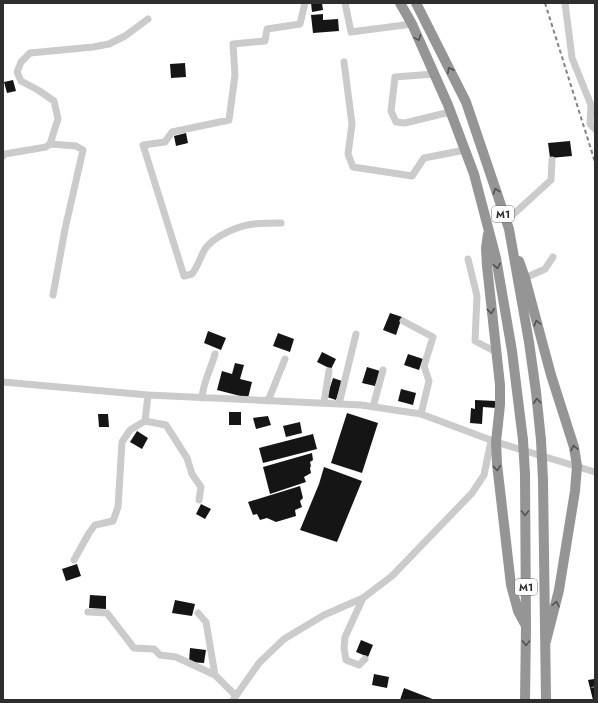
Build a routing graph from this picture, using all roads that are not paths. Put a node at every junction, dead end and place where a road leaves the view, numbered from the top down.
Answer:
1 (305, 3) edge
2 (345, 3) edge
3 (400, 3) edge
4 (416, 3) edge
5 (565, 3) edge
6 (148, 19) dead end
7 (412, 24) junction
8 (344, 62) dead end
9 (434, 74) junction
10 (450, 112) junction
11 (595, 129) edge
12 (50, 144) junction
13 (465, 150) junction
14 (3, 156) edge
15 (552, 160) dead end
16 (281, 223) dead end
17 (507, 225) junction
18 (489, 230) junction
19 (553, 257) dead end
20 (468, 259) dead end
21 (525, 278) junction
22 (53, 295) dead end
23 (403, 320) dead end
24 (356, 334) dead end
25 (496, 352) junction
26 (215, 354) dead end
27 (285, 359) dead end
28 (384, 370) dead end
29 (329, 371) dead end
30 (3, 382) edge
31 (148, 396) junction
32 (202, 398) junction
33 (268, 401) junction
34 (324, 403) junction
35 (339, 404) junction
36 (373, 407) junction
37 (421, 414) junction
38 (145, 421) junction
39 (493, 441) junction
40 (577, 466) junction
41 (595, 472) edge
42 (199, 500) dead end
43 (74, 560) dead end
44 (363, 598) junction
45 (88, 612) dead end
46 (198, 613) dead end
47 (526, 626) junction
48 (546, 641) junction
49 (365, 659) dead end
50 (215, 675) junction
51 (235, 698) edge
52 (525, 700) edge
53 (546, 700) edge

1 - 16 street
2 - 7 street
3 - 7 highway, M1
17 -> 4 highway, M1
5 - 11 street
6 - 12 street
7 -> 9 highway, M1
8 - 13 street
9 - 10 highway, M1
9 - 10 street
10 - 13 highway, M1
12 - 14 street
12 - 22 street
13 - 18 highway, M1
15 - 17 street
17 - 21 highway
48 -> 17 highway, M1, bridge
18 -> 25 highway
18 -> 47 highway, M1, bridge
19 - 21 street
20 - 25 street
40 -> 21 highway
23 - 37 street
24 - 35 street
25 - 39 highway
26 - 32 street
27 - 33 street
28 - 36 street
29 - 34 street
30 - 31 street
31 - 32 street
31 - 38 street
32 - 33 street
33 - 34 street
34 - 35 street
35 - 36 street
36 - 37 street
37 - 39 street
38 - 42 street
38 - 43 street
39 - 40 street
39 - 44 street
39 -> 47 highway
40 - 41 street
48 -> 40 highway
44 - 49 street
44 - 51 street
45 - 50 street
46 - 50 street
47 -> 52 highway, M1
48 - 53 highway, M1
50 - 51 street

